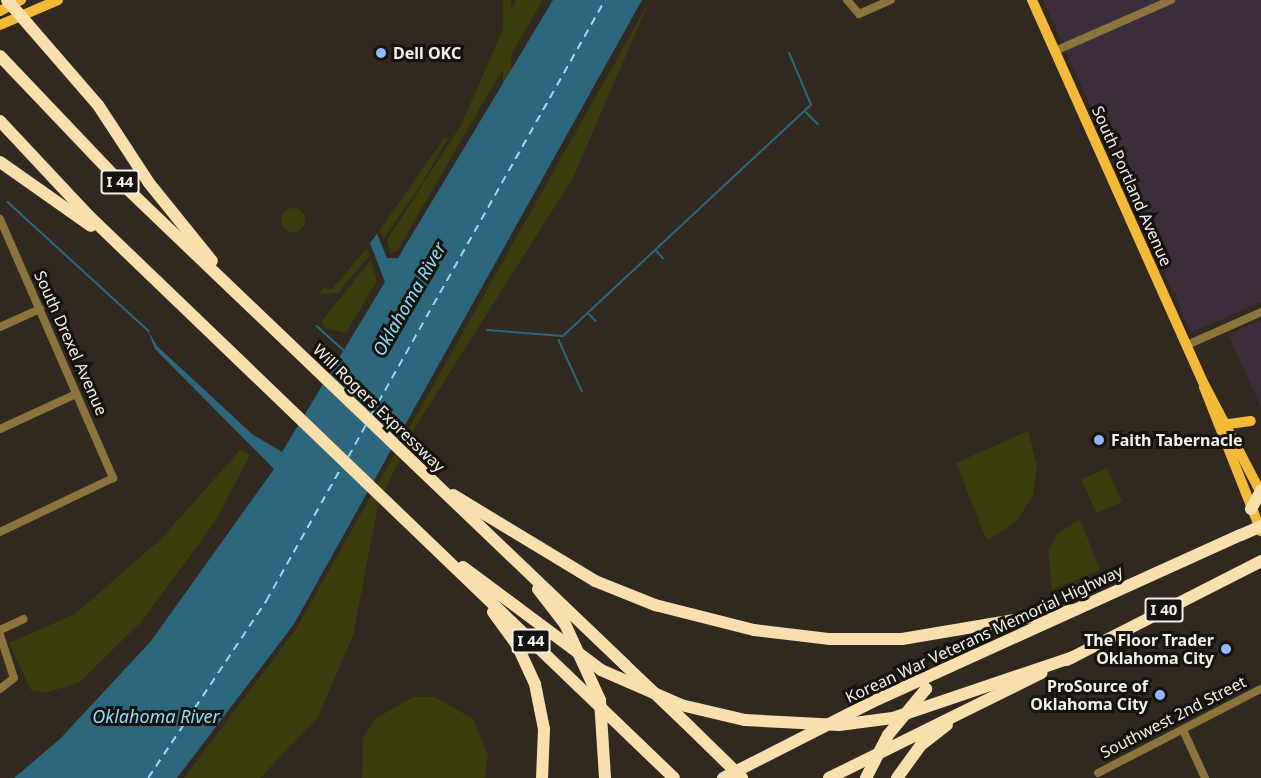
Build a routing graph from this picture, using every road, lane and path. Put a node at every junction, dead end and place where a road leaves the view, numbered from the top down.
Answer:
1 (58, 0) edge
2 (847, 0) edge
3 (891, 0) edge
4 (1032, 0) edge
5 (1171, 0) edge
6 (10, 4) edge
7 (21, 16) junction
8 (0, 25) edge
9 (1055, 51) junction
10 (0, 56) edge
11 (0, 121) edge
12 (0, 162) edge
13 (1, 222) edge
14 (117, 243) junction
15 (245, 302) junction
16 (40, 309) junction
17 (1261, 312) edge
18 (0, 327) edge
19 (1187, 345) junction
20 (1204, 384) junction
21 (76, 394) junction
22 (1229, 424) junction
23 (0, 429) edge
24 (1237, 440) junction
25 (432, 483) junction
26 (1261, 492) edge
27 (1251, 509) junction
28 (1261, 526) edge
29 (1261, 531) edge
30 (0, 532) edge
31 (421, 535) junction
32 (1258, 562) edge
33 (523, 569) junction
34 (466, 578) junction
35 (1073, 610) junction
36 (24, 620) dead end
37 (0, 630) edge
38 (0, 635) edge
39 (1073, 657) junction
40 (954, 663) junction
41 (0, 689) edge
42 (1261, 689) edge
43 (976, 706) junction
44 (1183, 730) junction
45 (1098, 773) dead end
46 (542, 778) edge
47 (605, 778) edge
48 (674, 778) edge
49 (723, 778) edge
50 (742, 778) edge
51 (829, 778) edge
52 (866, 778) edge
53 (897, 778) edge
54 (1204, 778) edge

1 - 7 main road
2 - 3 street
4 - 9 main road, South Portland Avenue
5 - 9 street
6 - 7 highway
7 - 8 main road
7 - 15 highway
9 - 19 main road, South Portland Avenue
10 - 15 highway, Will Rogers Expressway / I 44
11 - 14 highway, I 44
12 - 14 highway
13 - 16 street, South Drexel Avenue
14 - 31 highway, I 44
15 - 25 highway, Will Rogers Expressway / I 44
16 - 18 street
16 - 21 street, South Drexel Avenue
17 - 19 street
19 - 20 main road, South Portland Avenue
20 - 22 main road, South Portland Avenue
20 - 27 main road, South Portland Avenue
21 - 23 street
21 - 30 street, South Drexel Avenue
22 - 24 main road, South Portland Avenue
22 - 24 main road
24 - 26 main road, South Portland Avenue
25 - 33 highway, Will Rogers Expressway / I 44
25 - 35 highway
26 - 27 highway
27 - 29 main road, South Portland Avenue
28 - 35 highway, Korean War Veterans Memorial Highway / I 40, bridge
31 - 34 highway, I 44
31 - 39 highway
32 - 39 highway, I 40
33 - 47 highway, bridge
33 - 50 highway, Will Rogers Expressway / I 44, bridge
34 - 46 highway
34 - 48 highway, I 44
35 - 40 highway, Korean War Veterans Memorial Highway / I 40
36 - 37 street
38 - 41 street
39 - 43 highway, I 40
40 - 49 highway, Korean War Veterans Memorial Highway / I 40, bridge
40 - 52 highway, bridge
42 - 44 street, Southwest 2nd Street
43 - 51 highway, I 40
43 - 53 highway
44 - 45 street, Southwest 2nd Street
44 - 54 street

